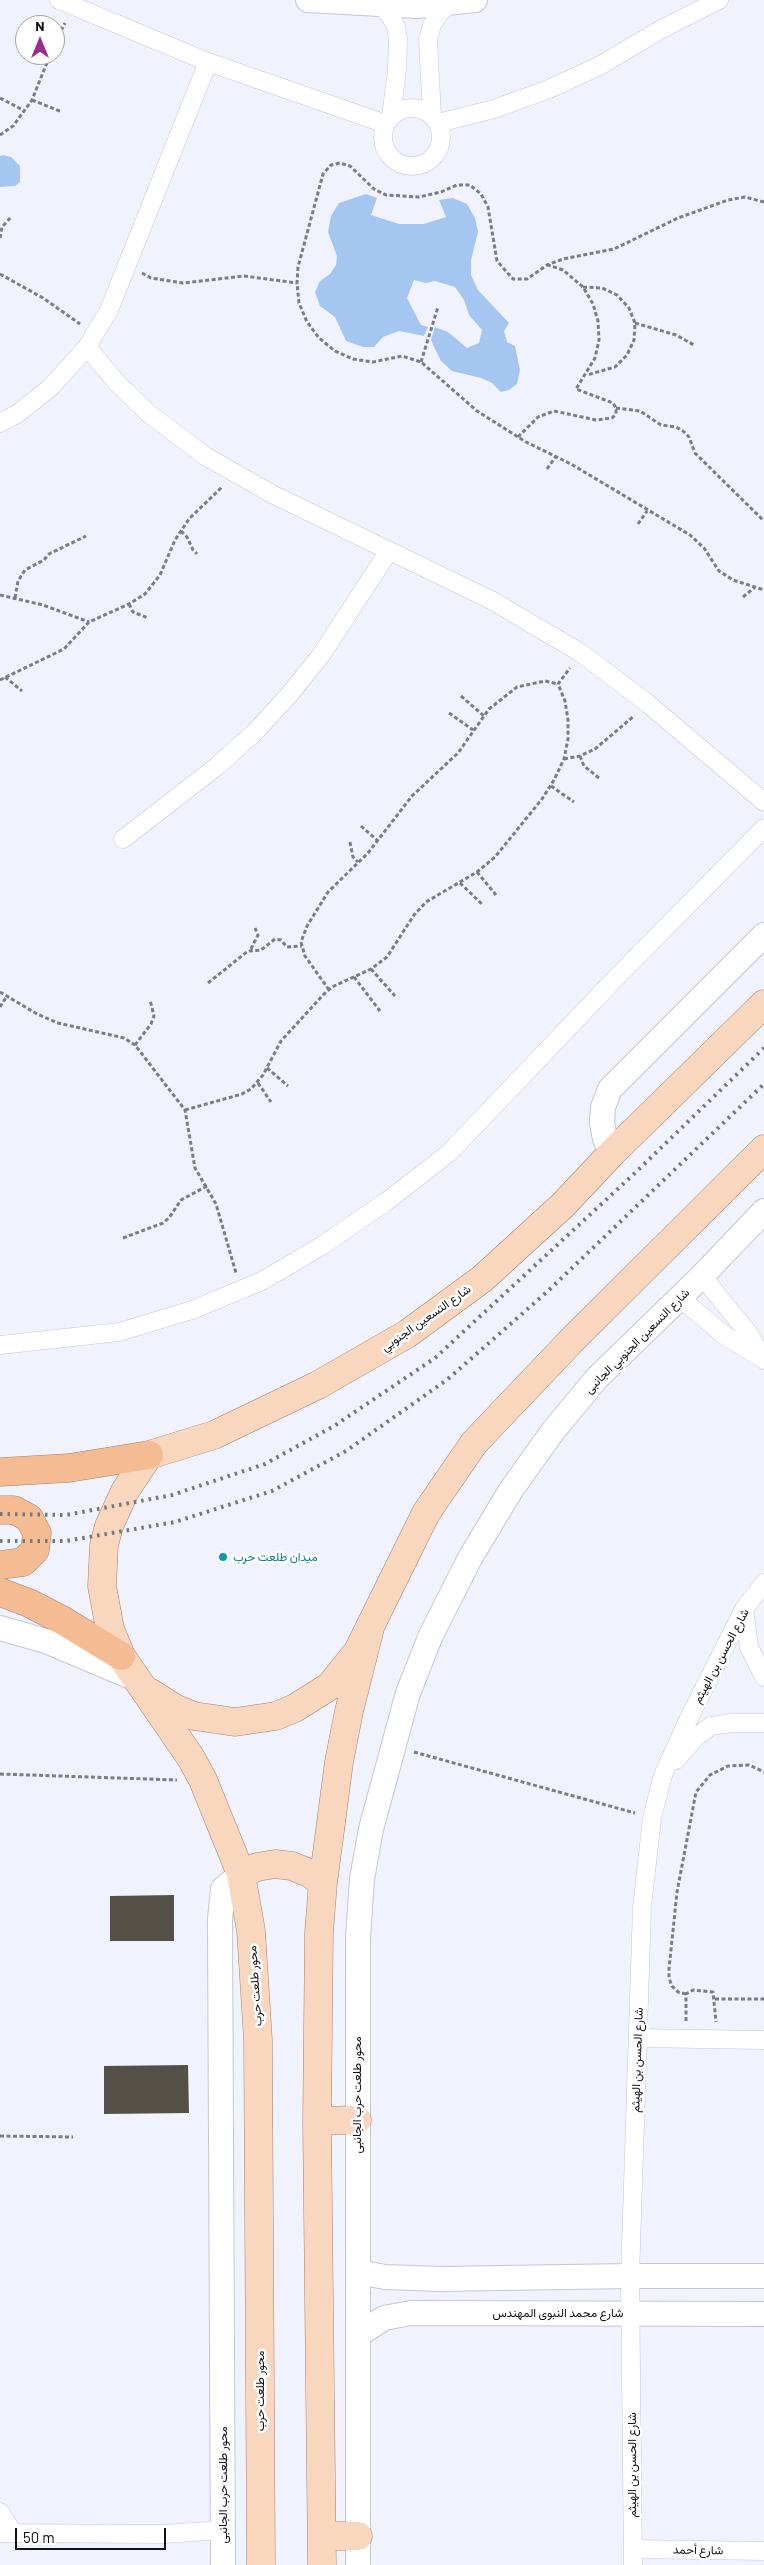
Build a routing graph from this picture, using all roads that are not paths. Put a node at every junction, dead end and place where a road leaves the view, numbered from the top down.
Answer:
1 (59, 0) edge
2 (308, 0) edge
3 (475, 0) edge
4 (719, 0) edge
5 (450, 4) junction
6 (380, 5) junction
7 (208, 62) junction
8 (435, 120) junction
9 (388, 121) junction
10 (91, 341) junction
11 (0, 423) edge
12 (389, 551) junction
13 (764, 802) edge
14 (764, 828) edge
15 (122, 839) dead end
16 (764, 934) edge
17 (764, 1004) edge
18 (764, 1149) edge
19 (612, 1153) junction
20 (764, 1211) edge
21 (702, 1276) junction
22 (680, 1297) junction
23 (0, 1344) edge
24 (763, 1359) edge
25 (149, 1456) junction
26 (0, 1472) edge
27 (0, 1510) edge
28 (0, 1565) edge
29 (764, 1583) edge
30 (0, 1592) edge
31 (744, 1609) junction
32 (0, 1628) edge
33 (370, 1628) junction
34 (431, 1635) joint
35 (121, 1656) junction
36 (764, 1677) edge
37 (141, 1684) junction
38 (764, 1724) edge
39 (663, 1776) junction
40 (241, 1874) junction
41 (323, 1883) junction
42 (638, 2038) junction
43 (764, 2040) edge
44 (357, 2120) junction
45 (317, 2121) junction
46 (358, 2272) junction
47 (630, 2276) junction
48 (764, 2276) edge
49 (631, 2313) junction
50 (764, 2314) edge
51 (358, 2335) junction
52 (0, 2512) edge
53 (222, 2530) junction
54 (7, 2533) edge
55 (322, 2536) junction
56 (358, 2536) junction
57 (764, 2551) edge
58 (633, 2557) edge
59 (223, 2565) edge
60 (261, 2565) edge
61 (322, 2565) edge
62 (358, 2565) edge

1 - 7 street
2 - 6 street
3 - 5 street
4 - 8 street
5 - 6 street
5 - 8 street
6 - 9 street
7 - 9 street
7 - 10 street
8 - 9 street
8 - 9 street
10 - 11 street
10 - 12 street
12 - 13 street
12 - 15 street
14 - 23 street
16 - 19 street
17 - 19 main road, شارع التسعين الجنوبي
18 - 33 main road
19 - 25 main road, شارع التسعين الجنوبي
20 - 21 street, شارع التسعين الجنوبي الجانبى
21 - 22 street, شارع التسعين الجنوبي الجانبى
21 - 24 street
22 - 24 street
22 - 34 street, شارع التسعين الجنوبي الجانبى
25 - 26 highway, شارع التسعين الجنوبي
25 - 35 main road, محور طلعت حرب
27 - 28 highway
29 - 31 street, شارع الحسن بن الهيثم
30 - 35 highway
31 - 36 street
31 - 39 street, شارع الحسن بن الهيثم
32 - 37 street
33 - 37 main road
33 - 41 main road
34 - 44 street, محور طلعت حرب الجانبى
35 - 37 main road, محور طلعت حرب
37 - 40 main road, محور طلعت حرب
38 - 39 street
39 - 42 street, شارع الحسن بن الهيثم
40 - 41 main road
40 - 53 street, محور طلعت حرب الجانبى
40 - 60 main road, محور طلعت حرب
41 - 45 main road
42 - 43 street
42 - 47 street, شارع الحسن بن الهيثم
44 - 45 main road
44 - 46 street, محور طلعت حرب الجانبى
45 - 55 main road
46 - 47 street
46 - 51 street, محور طلعت حرب الجانبى
47 - 48 street
47 - 49 street, شارع الحسن بن الهيثم
49 - 50 street, شارع محمد النبوى المهندس
49 - 51 street, شارع محمد النبوى المهندس
49 - 58 street, شارع الحسن بن الهيثم
51 - 56 street, محور طلعت حرب الجانبى
52 - 54 street
53 - 54 street
53 - 59 street, محور طلعت حرب الجانبى
55 - 56 main road
55 - 61 main road
56 - 62 street, محور طلعت حرب الجانبى
57 - 58 street, شارع أحمد

